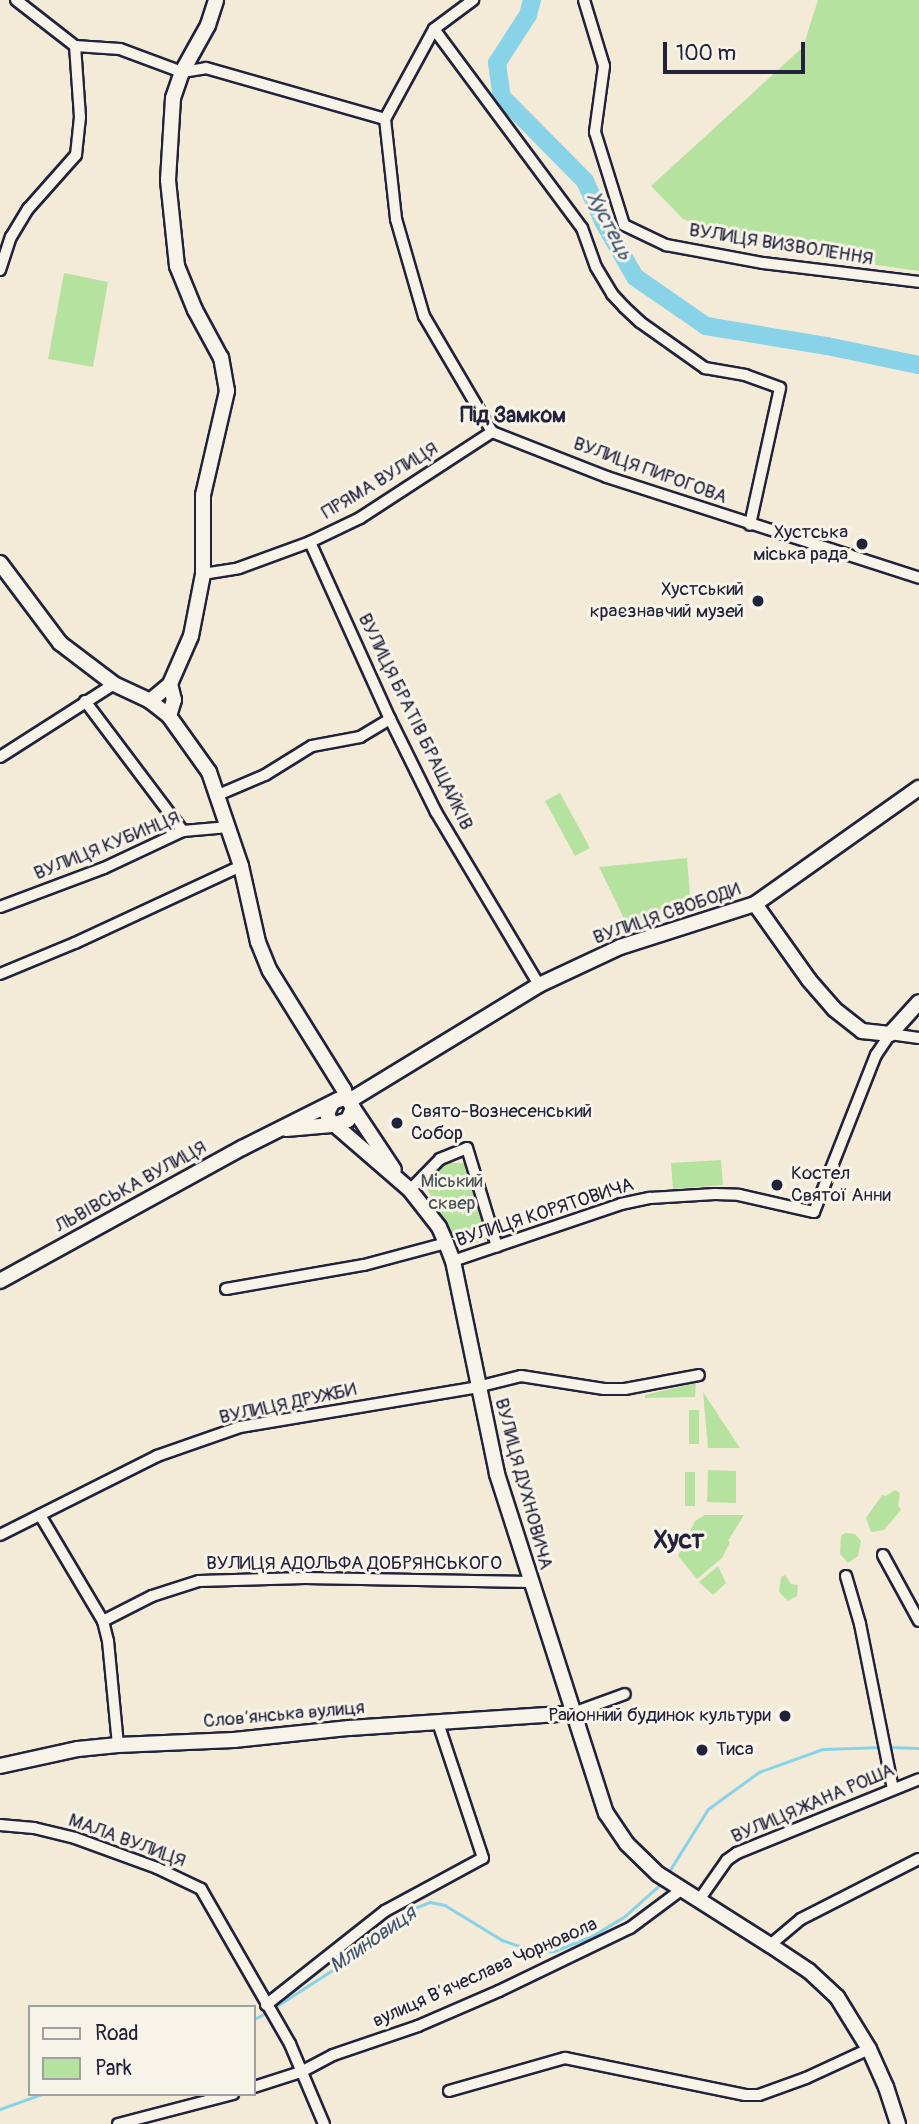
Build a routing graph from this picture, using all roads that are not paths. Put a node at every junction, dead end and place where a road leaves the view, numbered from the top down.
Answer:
1 (16, 0) edge
2 (216, 0) edge
3 (473, 0) edge
4 (584, 0) edge
5 (434, 29) junction
6 (75, 46) junction
7 (182, 72) junction
8 (385, 119) junction
9 (0, 270) edge
10 (919, 282) edge
11 (492, 432) junction
12 (750, 525) junction
13 (310, 542) junction
14 (0, 564) edge
15 (203, 574) junction
16 (919, 578) edge
17 (114, 684) junction
18 (170, 684) junction
19 (85, 701) junction
20 (150, 701) junction
21 (169, 716) junction
22 (390, 719) junction
23 (0, 757) edge
24 (919, 788) edge
25 (218, 795) junction
26 (229, 827) junction
27 (183, 831) junction
28 (241, 866) junction
29 (755, 904) junction
30 (0, 907) edge
31 (0, 974) edge
32 (539, 985) junction
33 (919, 1002) edge
34 (890, 1034) junction
35 (919, 1038) edge
36 (349, 1103) junction
37 (331, 1105) junction
38 (333, 1125) junction
39 (281, 1129) junction
40 (408, 1187) junction
41 (446, 1244) junction
42 (497, 1247) junction
43 (453, 1261) junction
44 (0, 1280) edge
45 (226, 1289) dead end
46 (699, 1375) dead end
47 (477, 1386) junction
48 (40, 1515) junction
49 (0, 1535) edge
50 (883, 1555) dead end
51 (846, 1576) dead end
52 (530, 1582) junction
53 (103, 1621) junction
54 (919, 1621) edge
55 (625, 1694) dead end
56 (573, 1713) junction
57 (439, 1723) junction
58 (118, 1745) junction
59 (0, 1766) edge
60 (919, 1779) edge
61 (893, 1789) junction
62 (0, 1825) edge
63 (919, 1859) edge
64 (670, 1882) junction
65 (699, 1900) junction
66 (770, 1945) junction
67 (266, 2005) junction
68 (869, 2049) junction
69 (301, 2072) junction
70 (256, 2086) edge
71 (886, 2087) junction
72 (449, 2091) dead end
73 (225, 2096) edge
74 (118, 2124) edge
75 (324, 2124) edge
76 (889, 2124) edge
77 (898, 2124) edge

1 - 6 street
2 - 7 main road
3 - 5 street
4 - 10 street, ВУЛИЦЯ ВИЗВОЛЕННЯ
5 - 8 street
5 - 12 street
6 - 7 street
6 - 9 street
7 - 8 street
7 - 15 main road
8 - 11 street
11 - 12 street, ВУЛИЦЯ ПИРОГОВА
11 - 13 street, ПРЯМА ВУЛИЦЯ
12 - 16 street, ВУЛИЦЯ ПИРОГОВА
13 - 15 street, ПРЯМА ВУЛИЦЯ
13 - 22 street, ВУЛИЦЯ БРАТІВ БРАЩАЙКІВ
14 - 17 main road
15 - 18 main road
17 - 19 street
17 - 20 main road
18 - 20 main road
18 - 21 main road
19 - 23 street
19 - 27 street
20 - 21 main road
21 - 25 main road
22 - 25 street
22 - 32 street, ВУЛИЦЯ БРАТІВ БРАЩАЙКІВ
24 - 29 main road
25 - 26 main road
26 - 27 street, ВУЛИЦЯ КУБИНЦЯ
26 - 28 main road
27 - 30 street, ВУЛИЦЯ КУБИНЦЯ
28 - 31 street
28 - 36 main road
29 - 32 main road, ВУЛИЦЯ СВОБОДИ
29 - 34 main road, ВУЛИЦЯ СВОБОДИ
32 - 36 main road, ВУЛИЦЯ СВОБОДИ
33 - 34 main road
34 - 35 street
34 - 42 street, ВУЛИЦЯ КОРЯТОВИЧА
36 - 37 main road, ЛЬВІВСЬКА ВУЛИЦЯ
36 - 38 main road
36 - 40 main road
37 - 38 main road
37 - 39 main road, ЛЬВІВСЬКА ВУЛИЦЯ
38 - 39 main road, ЛЬВІВСЬКА ВУЛИЦЯ
38 - 40 main road
39 - 44 main road, ЛЬВІВСЬКА ВУЛИЦЯ
40 - 41 main road, ВУЛИЦЯ ДУХНОВИЧА
40 - 42 street
41 - 43 main road, ВУЛИЦЯ ДУХНОВИЧА
41 - 45 street
42 - 43 street, ВУЛИЦЯ КОРЯТОВИЧА
43 - 47 main road, ВУЛИЦЯ ДУХНОВИЧА
46 - 47 street, ВУЛИЦЯ ДРУЖБИ
47 - 48 street, ВУЛИЦЯ ДРУЖБИ
47 - 52 main road, ВУЛИЦЯ ДУХНОВИЧА
48 - 49 street, ВУЛИЦЯ ДРУЖБИ
48 - 53 street
50 - 54 street
51 - 61 street
52 - 53 street, ВУЛИЦЯ АДОЛЬФА ДОБРЯНСЬКОГО
52 - 56 main road, ВУЛИЦЯ ДУХНОВИЧА
53 - 58 street
55 - 56 street
56 - 57 main road, Словʼянська вулиця
56 - 64 main road, ВУЛИЦЯ ДУХНОВИЧА
57 - 58 main road, Словʼянська вулиця
57 - 67 street
58 - 59 main road, Словʼянська вулиця
60 - 61 street, ВУЛИЦЯ ЖАНА РОША
61 - 65 street, ВУЛИЦЯ ЖАНА РОША
62 - 67 street, МАЛА ВУЛИЦЯ
63 - 66 street
64 - 65 main road, ВУЛИЦЯ ДУХНОВИЧА
64 - 69 street, вулиця Вʼячеслава Чорновола
65 - 66 main road, ВУЛИЦЯ ДУХНОВИЧА
66 - 68 main road, ВУЛИЦЯ ДУХНОВИЧА
67 - 69 street, МАЛА ВУЛИЦЯ
68 - 71 main road, ВУЛИЦЯ ДУХНОВИЧА
68 - 72 street
69 - 70 street, вулиця Вʼячеслава Чорновола
69 - 75 street, МАЛА ВУЛИЦЯ
71 - 76 main road
71 - 77 main road
73 - 74 street

